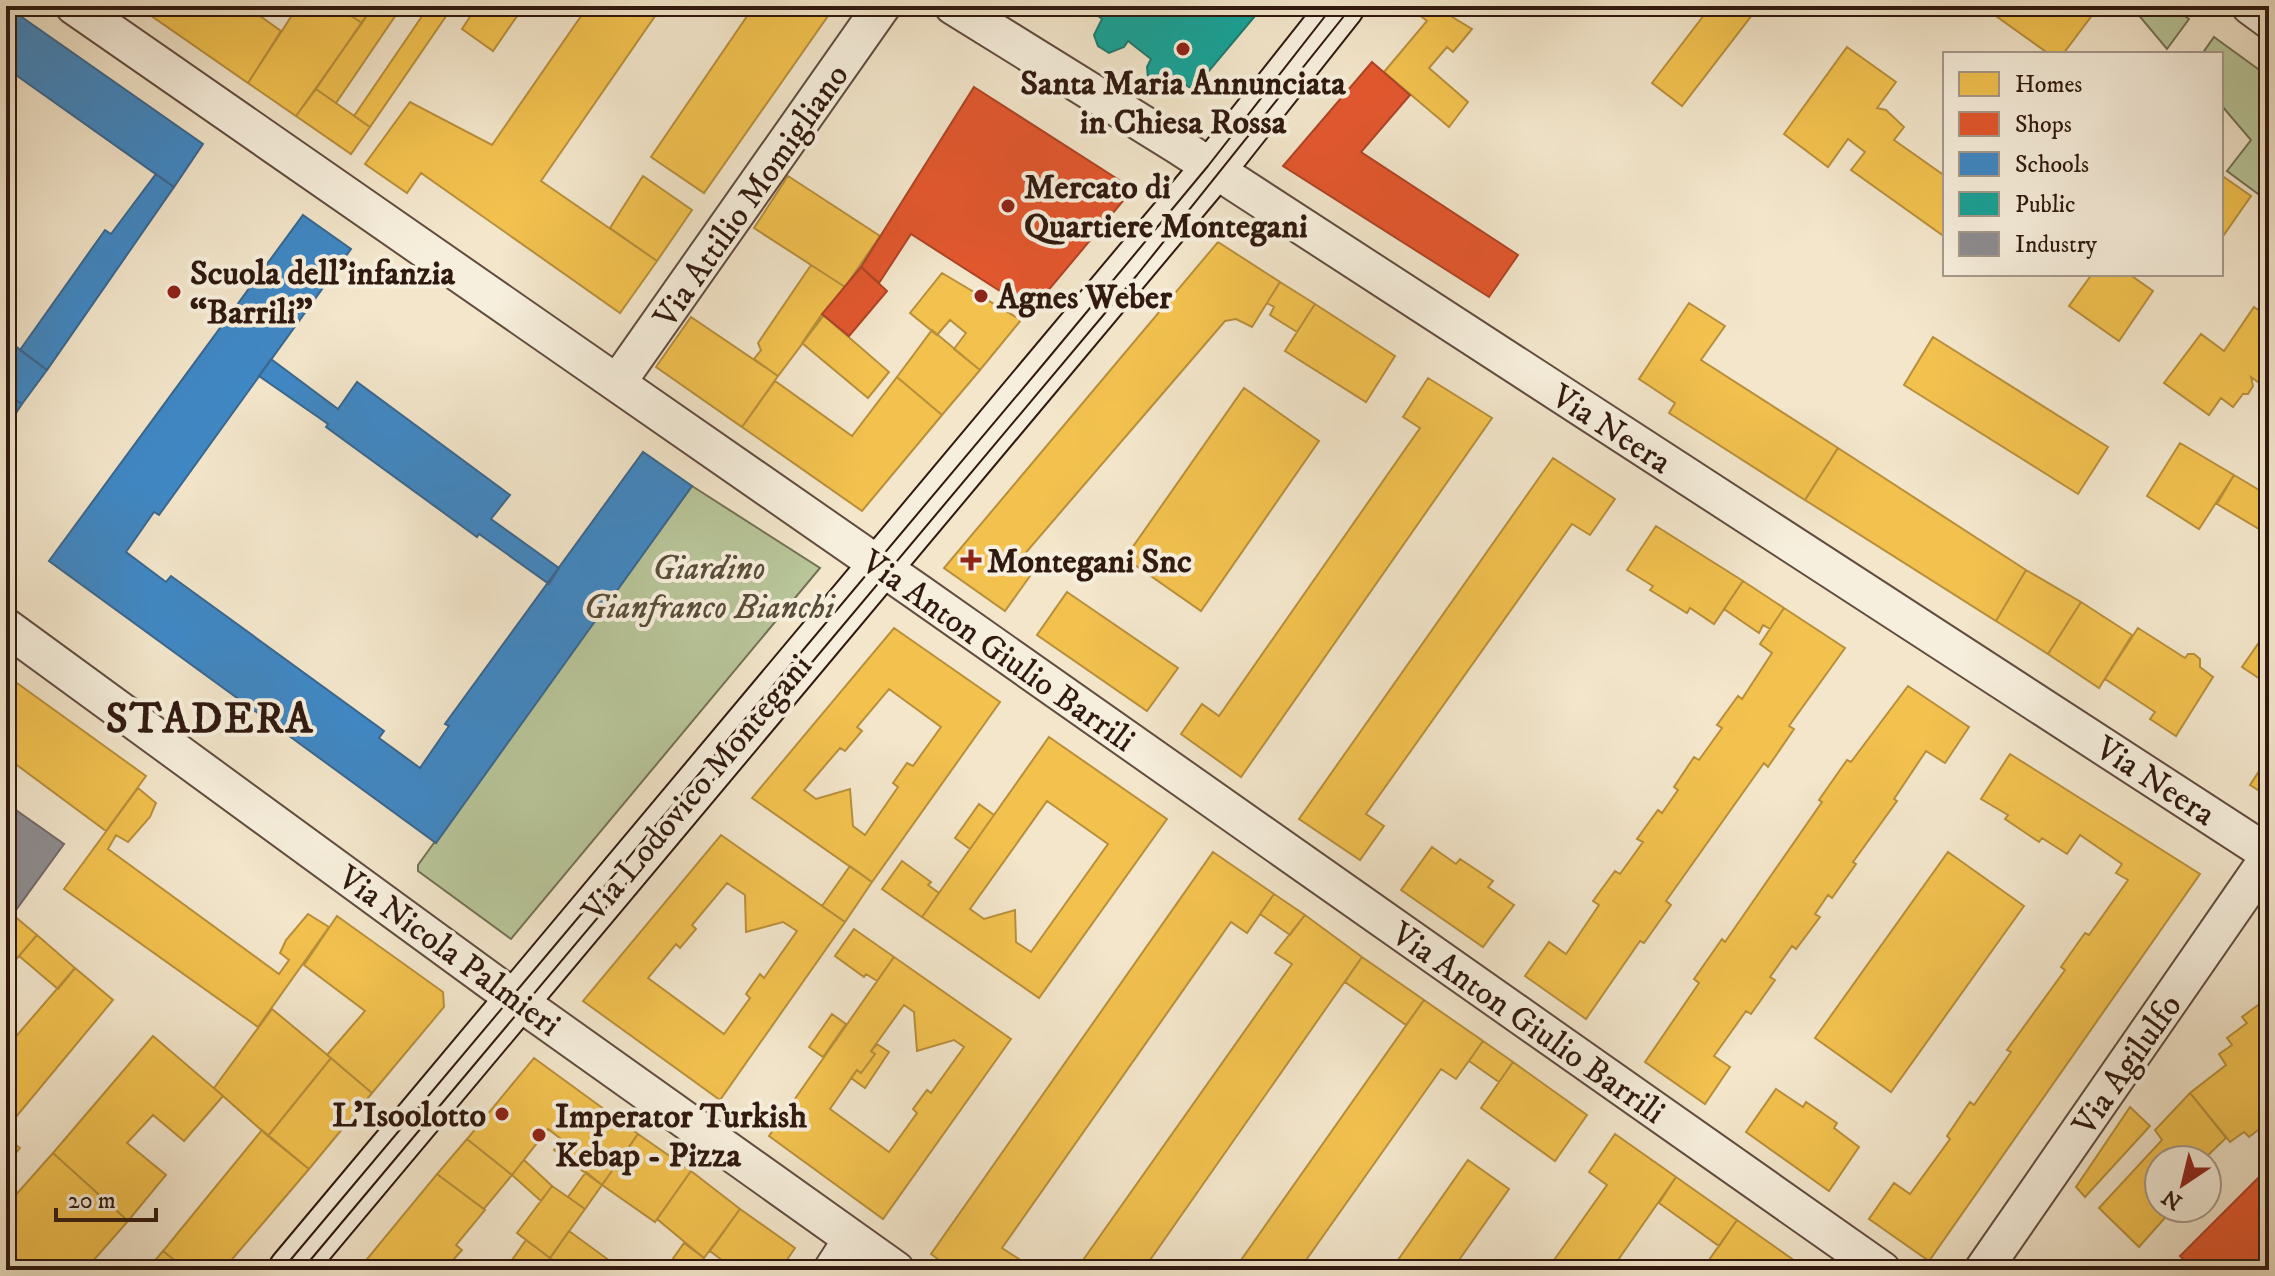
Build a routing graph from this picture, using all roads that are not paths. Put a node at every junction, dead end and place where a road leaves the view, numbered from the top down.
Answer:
1 (74, 6) edge
2 (882, 6) edge
3 (953, 6) edge
4 (1342, 6) edge
5 (2250, 6) edge
6 (2269, 20) edge
7 (1213, 169) junction
8 (617, 383) junction
9 (881, 567) junction
10 (6, 627) edge
11 (2269, 855) edge
12 (517, 1000) junction
13 (852, 1239) junction
14 (291, 1270) edge
15 (832, 1270) edge
16 (896, 1270) edge
17 (1882, 1270) edge
18 (1983, 1270) edge

1 - 8 street, Via Anton Giulio Barrili
2 - 8 street, Via Attilio Momigliano
3 - 7 street, Via Neera
4 - 7 street, Via Lodovico Montegani
5 - 6 street
7 - 9 street, Via Lodovico Montegani
7 - 11 street, Via Neera
8 - 9 street, Via Anton Giulio Barrili
9 - 12 street, Via Lodovico Montegani
9 - 17 street, Via Anton Giulio Barrili
10 - 12 street, Via Nicola Palmieri
11 - 18 street, Via Agilulfo
12 - 13 street, Via Nicola Palmieri
12 - 14 street, Via Lodovico Montegani
13 - 15 street
13 - 16 street, Via Nicola Palmieri

